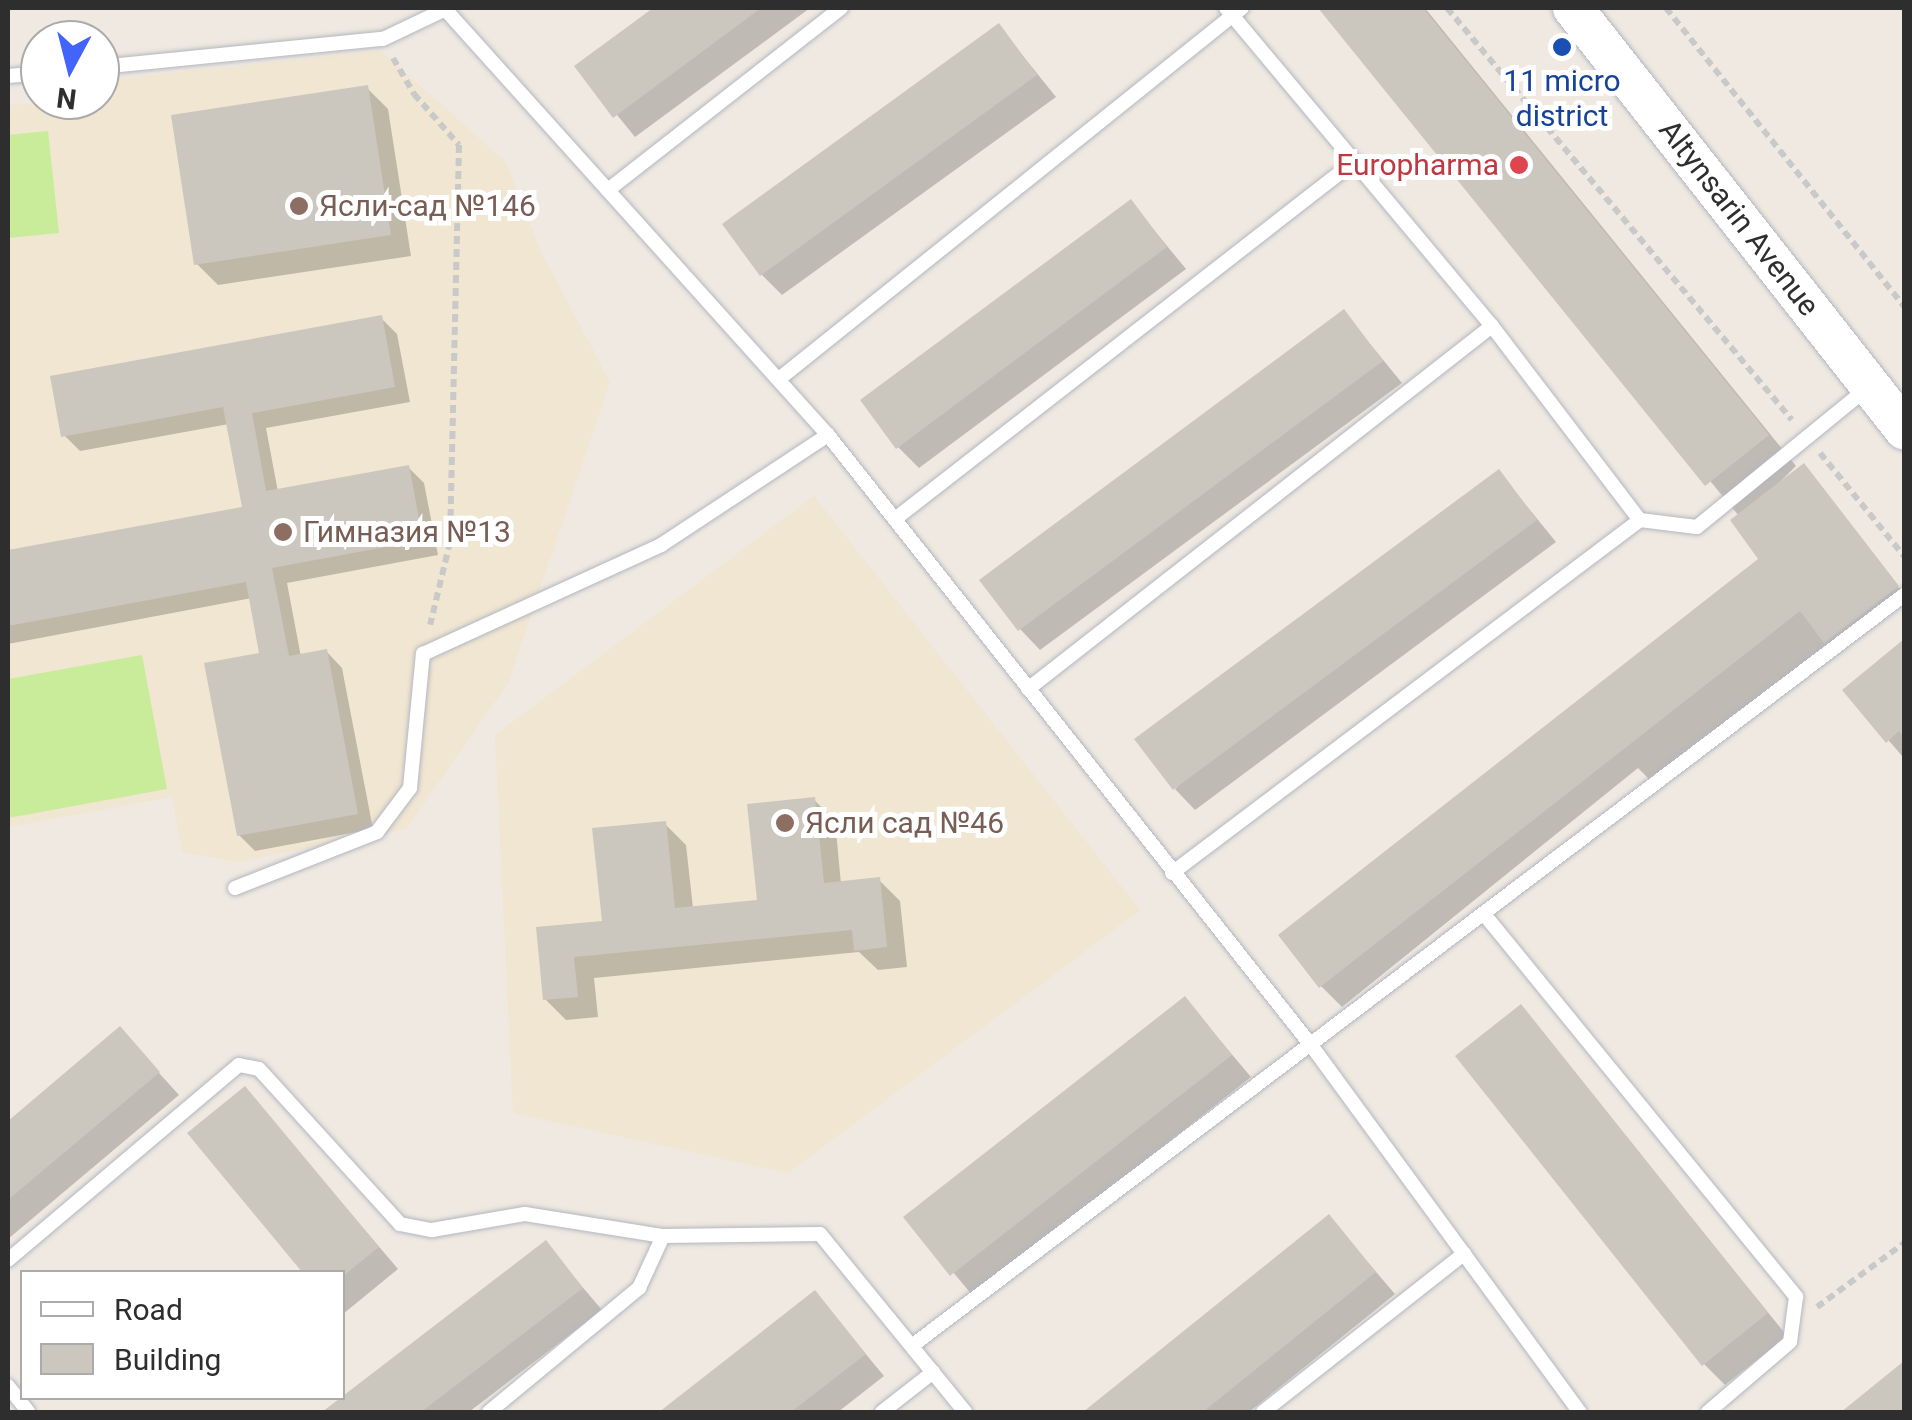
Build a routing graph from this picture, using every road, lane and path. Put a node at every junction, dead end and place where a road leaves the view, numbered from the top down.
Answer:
1 (446, 8) edge
2 (842, 8) edge
3 (1446, 8) edge
4 (1573, 8) edge
5 (1666, 8) edge
6 (1234, 10) edge
7 (383, 39) junction
8 (120, 65) edge
9 (1355, 161) junction
10 (608, 190) junction
11 (1904, 306) edge
12 (1492, 326) junction
13 (779, 379) junction
14 (1870, 386) junction
15 (1904, 429) edge
16 (828, 434) junction
17 (1807, 437) junction
18 (895, 519) junction
19 (1640, 520) junction
20 (1904, 556) edge
21 (1904, 595) edge
22 (423, 654) junction
23 (1028, 690) junction
24 (1172, 873) junction
25 (235, 888) dead end
26 (1484, 914) junction
27 (1311, 1044) junction
28 (663, 1236) junction
29 (1904, 1242) edge
30 (1464, 1254) junction
31 (8, 1260) edge
32 (1797, 1322) junction
33 (913, 1346) junction
34 (933, 1372) junction
35 (8, 1386) edge
36 (28, 1412) edge
37 (489, 1412) edge
38 (882, 1412) edge
39 (966, 1412) edge
40 (1263, 1412) edge
41 (1580, 1412) edge
42 (1708, 1412) edge

1 - 7 lane
1 - 10 lane
2 - 10 lane
3 - 17 path
4 - 14 main road, Altynsarin Avenue
5 - 11 path
6 - 9 lane
6 - 13 lane
7 - 8 lane
7 - 22 path
9 - 12 lane
9 - 18 lane
10 - 13 lane
12 - 19 lane
12 - 23 lane
13 - 16 lane
14 - 15 main road, Altynsarin Avenue
14 - 17 lane
16 - 18 lane
16 - 22 lane
17 - 19 lane
17 - 20 path
18 - 23 lane
19 - 24 lane
21 - 26 lane
22 - 25 lane
23 - 24 lane
24 - 27 lane
26 - 27 lane
26 - 32 lane
27 - 30 lane
27 - 33 lane
28 - 31 lane
28 - 33 lane
28 - 37 lane
29 - 32 path
30 - 40 lane
30 - 41 lane
32 - 42 lane
33 - 34 lane
34 - 38 lane
34 - 39 lane
35 - 36 lane

